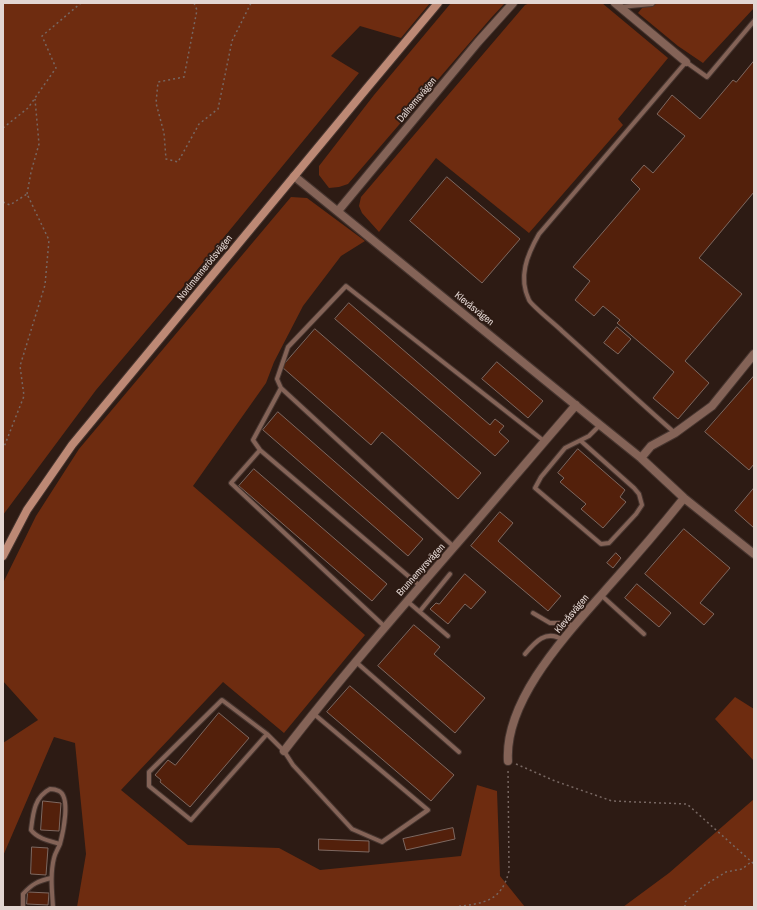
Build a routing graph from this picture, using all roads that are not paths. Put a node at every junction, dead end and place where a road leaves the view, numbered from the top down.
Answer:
1 (438, 3) edge
2 (513, 3) edge
3 (653, 3) edge
4 (618, 5) edge
5 (754, 22) edge
6 (686, 62) junction
7 (294, 176) junction
8 (338, 211) junction
9 (754, 354) edge
10 (281, 388) junction
11 (576, 405) junction
12 (600, 425) junction
13 (675, 433) junction
14 (581, 441) junction
15 (544, 442) junction
16 (260, 450) junction
17 (641, 458) junction
18 (684, 498) junction
19 (454, 547) junction
20 (754, 554) edge
21 (3, 556) edge
22 (450, 574) dead end
23 (420, 586) junction
24 (601, 595) junction
25 (407, 600) junction
26 (420, 612) junction
27 (533, 613) dead end
28 (384, 626) junction
29 (575, 626) junction
30 (644, 634) dead end
31 (448, 636) dead end
32 (563, 640) junction
33 (525, 654) dead end
34 (356, 662) junction
35 (313, 713) junction
36 (267, 734) junction
37 (284, 751) junction
38 (459, 752) dead end
39 (508, 761) road end
40 (60, 844) junction
41 (51, 878) junction
42 (23, 907) edge
43 (53, 907) edge

1 - 7 main road, Nordmannerödsvägen
2 - 8 street, Dalhemsvägen
3 - 4 lane
4 - 6 street
5 - 6 lane
6 - 13 lane
7 - 8 street, Klevåsvägen
7 - 21 main road, Nordmannerödsvägen
8 - 11 street, Klevåsvägen
9 - 13 street
10 - 15 lane
10 - 16 lane
10 - 19 lane
11 - 12 street, Klevåsvägen
11 - 15 street, Brunnemyrsvägen
12 - 14 lane
12 - 17 street, Klevåsvägen
13 - 17 street
14 - 14 lane
15 - 19 street, Brunnemyrsvägen
16 - 23 lane
16 - 28 lane
17 - 18 street, Klevåsvägen
18 - 20 street, Klevåsvägen
18 - 24 street, Klevåsvägen
19 - 23 street, Brunnemyrsvägen
22 - 26 lane
23 - 25 street, Brunnemyrsvägen
24 - 29 street, Klevåsvägen
24 - 30 lane
25 - 26 lane
25 - 28 street, Brunnemyrsvägen
26 - 31 lane
27 - 29 lane
28 - 34 street, Brunnemyrsvägen
29 - 32 street, Klevåsvägen
32 - 33 lane
32 - 39 street, Klevåsvägen
34 - 35 street, Brunnemyrsvägen
34 - 38 lane
35 - 37 street, Brunnemyrsvägen
35 - 37 lane
36 - 36 lane
36 - 37 lane
40 - 40 lane
40 - 41 lane
41 - 42 lane
41 - 43 lane

